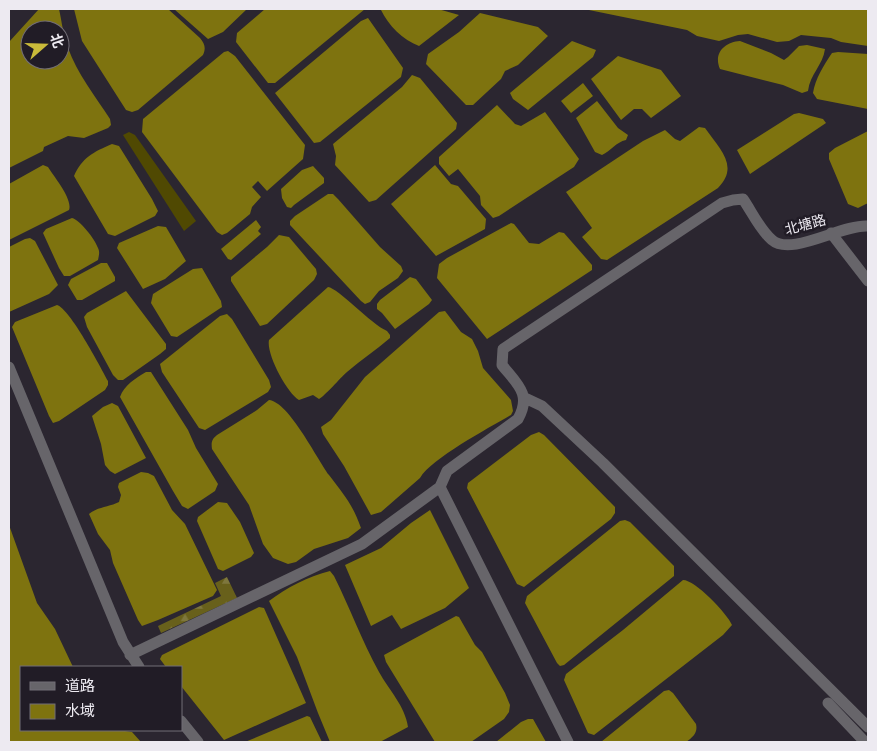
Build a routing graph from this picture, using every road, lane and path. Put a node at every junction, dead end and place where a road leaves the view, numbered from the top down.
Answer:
1 (868, 226) edge
2 (831, 233) junction
3 (868, 281) edge
4 (9, 368) edge
5 (525, 398) junction
6 (440, 488) junction
7 (130, 655) junction
8 (138, 666) edge
9 (828, 702) dead end
10 (182, 722) edge
11 (868, 727) edge
12 (198, 742) edge
13 (568, 742) edge
14 (865, 742) edge

1 - 2 street, 北塘路
2 - 3 street
2 - 5 street, 北塘路
4 - 7 street
5 - 6 street
5 - 11 street
6 - 7 street
6 - 13 street
7 - 8 street
9 - 14 street
10 - 12 street

